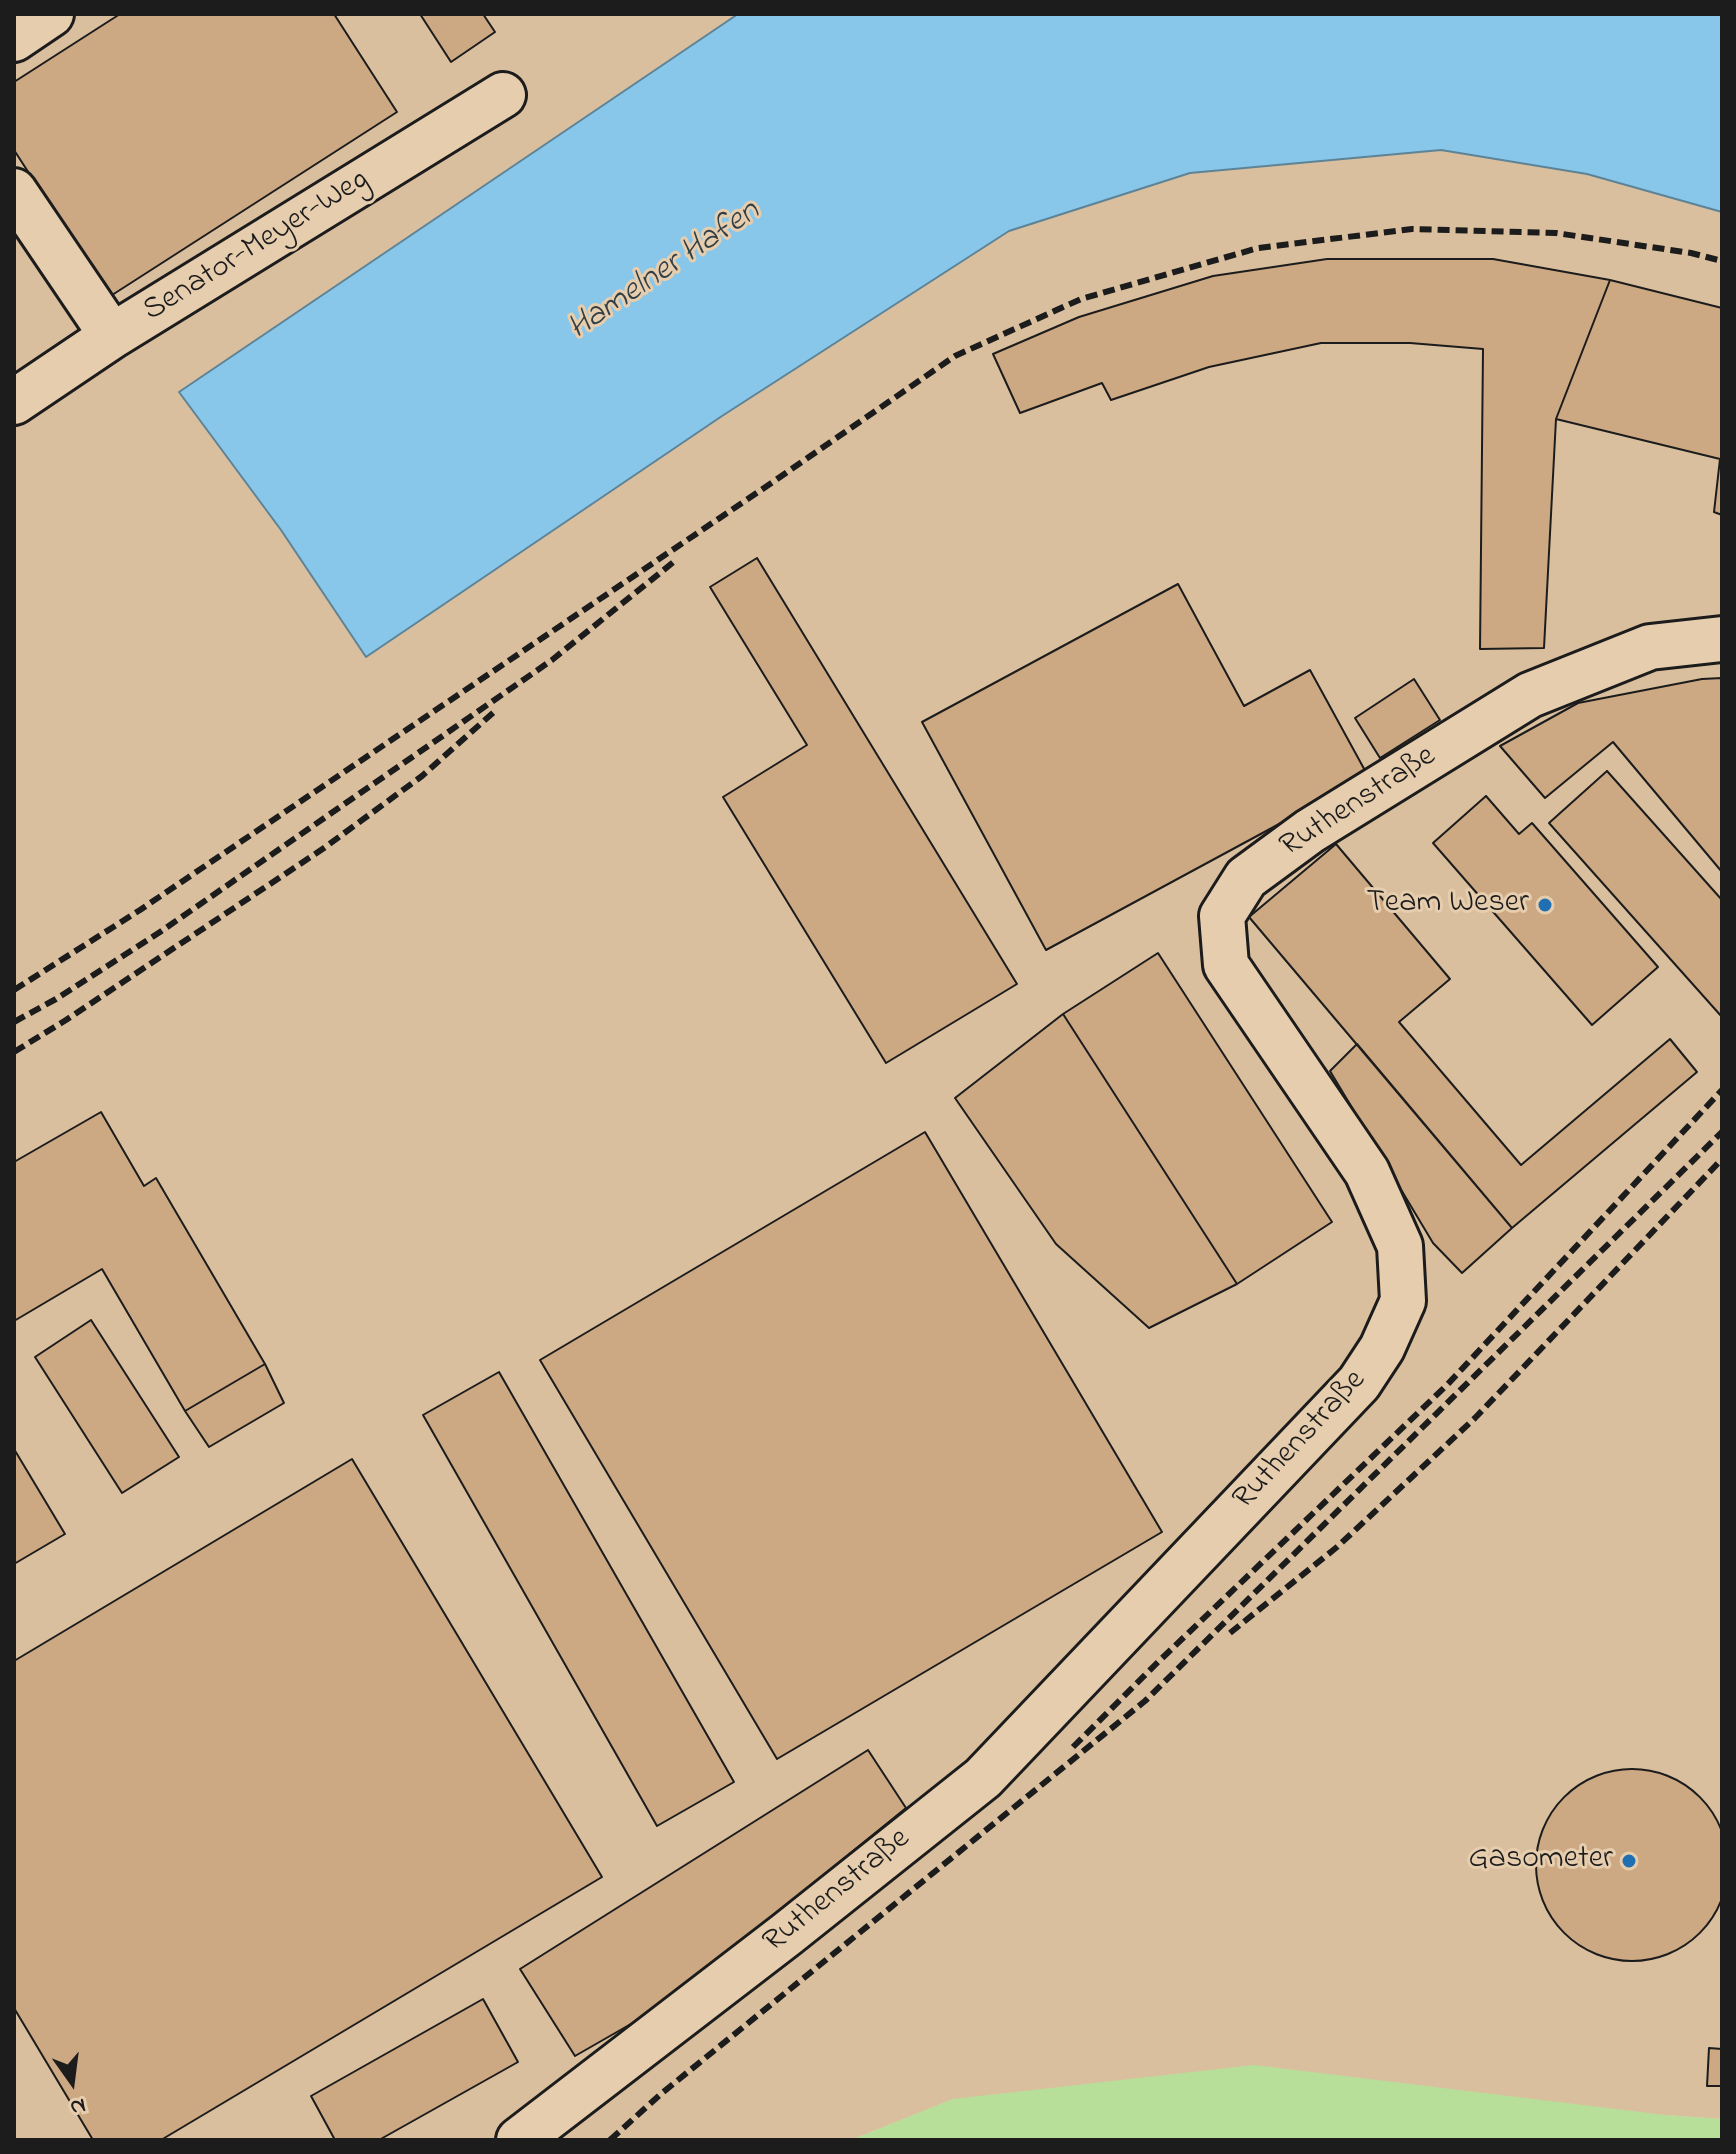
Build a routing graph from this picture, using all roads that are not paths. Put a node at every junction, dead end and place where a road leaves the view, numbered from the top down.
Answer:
1 (51, 14) edge
2 (14, 39) edge
3 (503, 95) dead end
4 (14, 191) edge
5 (112, 336) junction
6 (14, 402) edge
7 (1722, 639) edge
8 (519, 2140) edge

1 - 2 street
3 - 5 street, Senator-Meyer-Weg
4 - 5 street
5 - 6 street, Senator-Meyer-Weg
7 - 8 street, Ruthenstraße

